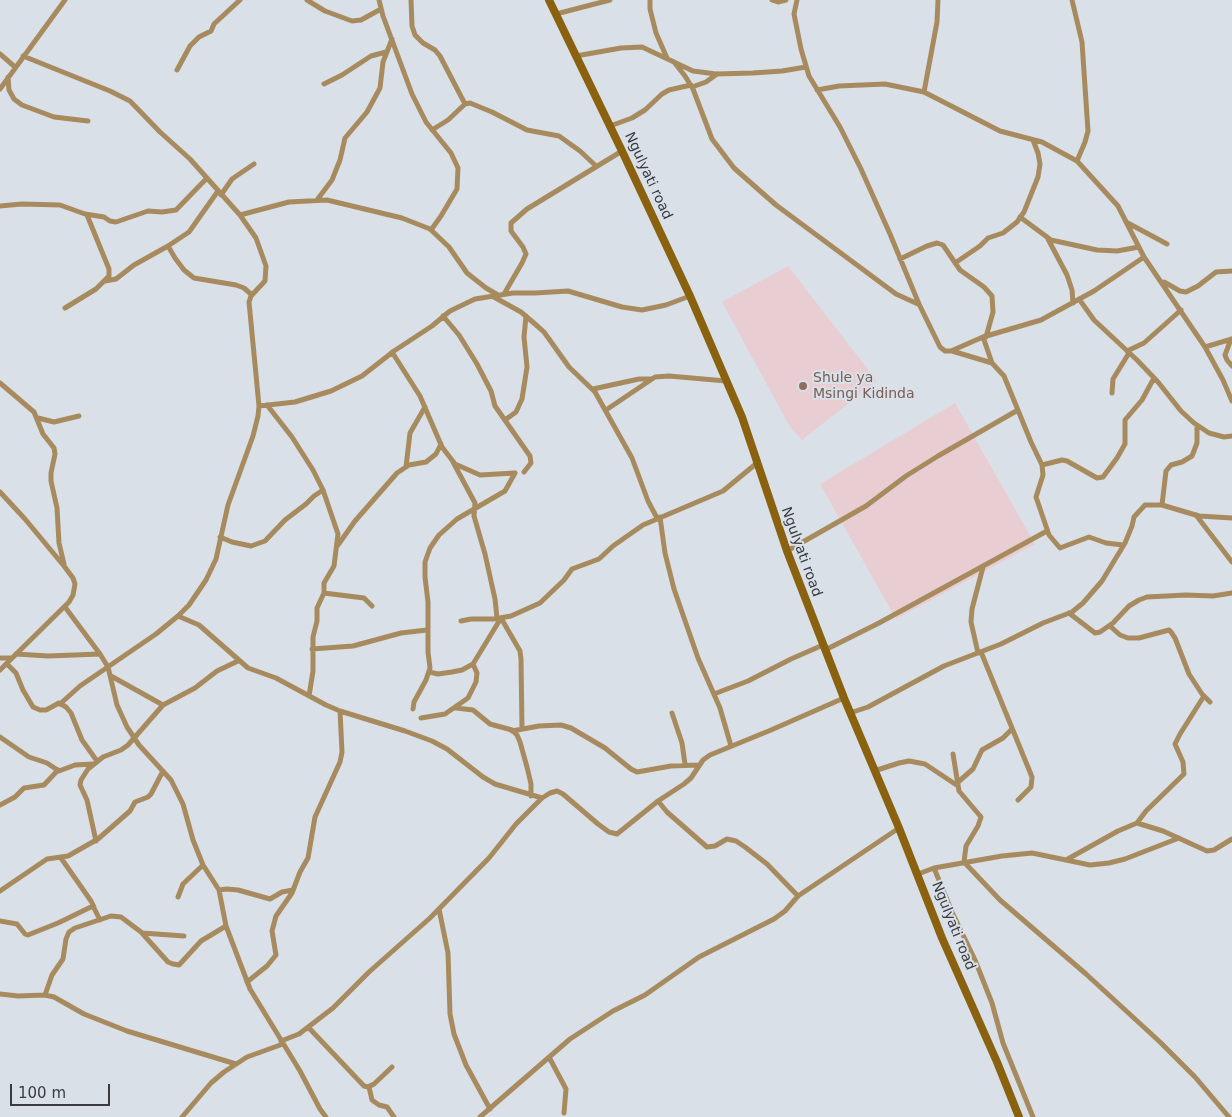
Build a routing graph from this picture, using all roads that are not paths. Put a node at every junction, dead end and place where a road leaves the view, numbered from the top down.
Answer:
1 (65, 0) edge
2 (240, 0) edge
3 (307, 0) edge
4 (379, 0) edge
5 (411, 0) edge
6 (549, 0) edge
7 (610, 0) edge
8 (650, 0) edge
9 (772, 0) edge
10 (786, 0) edge
11 (798, 0) edge
12 (938, 0) edge
13 (1072, 0) edge
14 (381, 9) junction
15 (556, 14) junction
16 (392, 40) junction
17 (386, 52) junction
18 (0, 54) edge
19 (24, 56) junction
20 (576, 56) junction
21 (666, 58) junction
22 (674, 62) junction
23 (15, 67) junction
24 (806, 67) junction
25 (177, 70) dead end
26 (717, 74) junction
27 (8, 76) junction
28 (324, 84) dead end
29 (691, 86) junction
30 (0, 89) edge
31 (817, 90) junction
32 (924, 92) junction
33 (465, 104) junction
34 (88, 121) dead end
35 (610, 126) junction
36 (432, 130) junction
37 (1032, 140) junction
38 (622, 151) junction
39 (1077, 161) junction
40 (254, 164) dead end
41 (596, 166) junction
42 (207, 178) junction
43 (220, 193) junction
44 (317, 200) junction
45 (0, 206) edge
46 (88, 215) junction
47 (240, 215) junction
48 (1020, 217) junction
49 (1126, 222) junction
50 (431, 230) junction
51 (1048, 238) junction
52 (1167, 244) dead end
53 (168, 246) junction
54 (1139, 247) junction
55 (1144, 257) junction
56 (900, 259) junction
57 (955, 262) junction
58 (1232, 270) edge
59 (1160, 279) junction
60 (105, 281) junction
61 (252, 295) junction
62 (498, 295) junction
63 (690, 296) junction
64 (1079, 299) junction
65 (1073, 302) junction
66 (919, 304) junction
67 (65, 308) dead end
68 (1181, 310) junction
69 (444, 316) junction
70 (526, 316) junction
71 (985, 337) junction
72 (1232, 339) edge
73 (1205, 347) junction
74 (951, 351) junction
75 (392, 352) junction
76 (1128, 352) junction
77 (992, 363) junction
78 (1232, 366) edge
79 (1154, 378) junction
80 (651, 379) junction
81 (726, 381) junction
82 (0, 383) edge
83 (593, 389) junction
84 (1112, 393) dead end
85 (1232, 401) edge
86 (267, 405) junction
87 (260, 406) junction
88 (425, 407) junction
89 (606, 410) junction
90 (1018, 410) junction
91 (79, 416) dead end
92 (38, 418) junction
93 (505, 420) junction
94 (1197, 425) junction
95 (1232, 436) edge
96 (441, 444) junction
97 (453, 462) junction
98 (757, 463) junction
99 (1042, 465) junction
100 (406, 467) junction
101 (524, 472) dead end
102 (323, 490) junction
103 (0, 492) edge
104 (1162, 506) junction
105 (474, 509) junction
106 (1196, 515) junction
107 (659, 518) junction
108 (1232, 518) edge
109 (1047, 531) junction
110 (220, 537) junction
111 (338, 545) junction
112 (1124, 545) junction
113 (787, 551) junction
114 (1232, 562) edge
115 (64, 566) junction
116 (983, 566) junction
117 (324, 593) junction
118 (1232, 593) edge
119 (372, 606) dead end
120 (65, 607) junction
121 (1069, 613) junction
122 (178, 616) junction
123 (499, 618) junction
124 (461, 622) dead end
125 (1110, 626) junction
126 (427, 630) junction
127 (824, 647) junction
128 (312, 649) junction
129 (980, 652) junction
130 (100, 654) junction
131 (14, 656) junction
132 (0, 658) edge
133 (238, 661) junction
134 (7, 664) junction
135 (473, 664) junction
136 (108, 667) junction
137 (0, 670) edge
138 (429, 672) junction
139 (111, 676) junction
140 (714, 694) junction
141 (309, 696) junction
142 (1204, 696) junction
143 (844, 698) junction
144 (1210, 702) dead end
145 (60, 704) junction
146 (163, 705) junction
147 (456, 708) junction
148 (412, 709) dead end
149 (340, 710) junction
150 (672, 713) dead end
151 (850, 713) junction
152 (421, 718) dead end
153 (522, 729) junction
154 (1012, 729) junction
155 (512, 731) junction
156 (0, 737) edge
157 (135, 739) junction
158 (731, 746) junction
159 (953, 754) dead end
160 (95, 762) junction
161 (685, 764) junction
162 (699, 765) junction
163 (58, 770) junction
164 (874, 771) junction
165 (163, 772) junction
166 (958, 784) junction
167 (531, 796) junction
168 (542, 798) junction
169 (1018, 800) dead end
170 (658, 801) junction
171 (0, 804) edge
172 (1137, 823) junction
173 (899, 828) junction
174 (1180, 838) junction
175 (1232, 839) edge
176 (96, 841) junction
177 (61, 858) junction
178 (1066, 860) junction
179 (964, 862) junction
180 (203, 865) junction
181 (934, 868) junction
182 (918, 874) junction
183 (219, 890) junction
184 (293, 890) junction
185 (0, 891) edge
186 (798, 896) junction
187 (178, 897) dead end
188 (94, 907) junction
189 (438, 908) junction
190 (100, 920) junction
191 (0, 921) edge
192 (226, 926) junction
193 (141, 932) junction
194 (184, 936) dead end
195 (247, 982) junction
196 (0, 994) edge
197 (45, 995) junction
198 (309, 1028) junction
199 (282, 1042) junction
200 (549, 1057) junction
201 (236, 1064) junction
202 (392, 1067) dead end
203 (368, 1087) junction
204 (190, 1108) junction
205 (490, 1108) junction
206 (564, 1113) dead end
207 (182, 1117) edge
208 (187, 1117) edge
209 (326, 1117) edge
210 (394, 1117) edge
211 (480, 1117) edge
212 (1019, 1117) edge
213 (1034, 1117) edge
214 (1229, 1117) edge

1 - 19 street
2 - 25 street
3 - 14 street
4 - 14 street
5 - 33 street
6 - 15 main road, Ngulyati road
7 - 15 street
8 - 21 street
9 - 10 street
11 - 24 street
12 - 32 street
13 - 39 street
14 - 16 street
15 - 20 main road, Ngulyati road
16 - 17 street
16 - 36 street
17 - 28 street
17 - 44 street
18 - 23 street
19 - 23 street
19 - 42 street
20 - 21 street
20 - 35 main road, Ngulyati road
21 - 22 street
22 - 26 street
22 - 29 street
23 - 27 street
24 - 26 street
24 - 31 street
26 - 29 street
27 - 30 street
27 - 34 street
29 - 35 street
29 - 66 street
31 - 32 street
31 - 56 street
32 - 37 street
33 - 36 street
33 - 41 street
35 - 38 main road, Ngulyati road
36 - 50 street
37 - 39 street
37 - 48 street
38 - 41 street
38 - 63 main road, Ngulyati road
39 - 49 street
40 - 43 street
41 - 62 street
42 - 43 street
42 - 46 street
43 - 47 street
43 - 53 street
44 - 47 street
44 - 50 street
45 - 46 street
46 - 60 street
47 - 61 street
48 - 51 street
48 - 57 street
49 - 52 street
49 - 54 street
50 - 62 street
51 - 54 street
51 - 65 street
53 - 60 street
53 - 61 street
54 - 55 street
55 - 59 street
55 - 64 street
56 - 57 street
56 - 66 street
57 - 71 street
58 - 59 street
59 - 68 street
60 - 67 street
61 - 87 street
62 - 63 street
62 - 69 street
62 - 70 street
63 - 81 main road, Ngulyati road
64 - 65 street
64 - 76 street
65 - 71 street
66 - 74 street
68 - 73 street
68 - 76 street
69 - 75 street
69 - 93 street
70 - 83 street
70 - 93 street
71 - 74 street
71 - 77 street
72 - 73 street
72 - 78 street
73 - 85 street
74 - 77 street
75 - 86 street
75 - 88 street
76 - 79 street
76 - 84 street
77 - 90 street
79 - 94 street
79 - 99 street
80 - 81 street
80 - 83 street
80 - 89 street
81 - 98 main road, Ngulyati road
82 - 92 street
83 - 89 street
86 - 87 street
86 - 102 street
87 - 110 street
88 - 96 street
88 - 100 street
89 - 107 street
90 - 99 street
90 - 113 street
91 - 92 street
92 - 115 street
93 - 101 street
94 - 95 street
94 - 104 street
96 - 97 street
96 - 100 street
97 - 105 street
97 - 105 street
98 - 107 street
98 - 113 main road, Ngulyati road
99 - 109 street
100 - 111 street
102 - 110 street
102 - 111 street
103 - 115 street
104 - 106 street
104 - 112 street
105 - 123 street
105 - 126 street
106 - 108 street
106 - 114 street
107 - 123 street
107 - 140 street
109 - 112 street
109 - 116 street
110 - 122 street
111 - 117 street
112 - 121 street
113 - 127 main road, Ngulyati road
115 - 120 street
116 - 127 street
116 - 129 street
117 - 119 street
117 - 128 street
118 - 125 street
120 - 130 street
120 - 131 street
121 - 125 street
121 - 129 street
122 - 133 street
122 - 136 street
123 - 124 street
123 - 135 street
123 - 153 street
125 - 142 street
126 - 128 street
126 - 138 street
127 - 140 street
127 - 143 main road, Ngulyati road
128 - 141 street
129 - 151 street
129 - 154 street
130 - 131 street
130 - 136 street
131 - 132 street
131 - 134 street
133 - 141 street
133 - 146 street
134 - 137 street
134 - 145 street
135 - 138 street
135 - 147 street
136 - 139 street
136 - 145 street
138 - 148 street
139 - 146 street
139 - 157 street
140 - 158 street
141 - 149 street
142 - 144 street
142 - 172 street
143 - 151 main road, Ngulyati road
143 - 158 street
145 - 160 street
146 - 157 street
147 - 152 street
147 - 155 street
149 - 167 street
149 - 184 street
150 - 161 street
151 - 164 main road, Ngulyati road
153 - 155 street
153 - 161 street
154 - 166 street
154 - 169 street
155 - 167 street
156 - 163 street
157 - 160 street
157 - 165 street
158 - 162 street
159 - 166 street
160 - 163 street
160 - 176 street
161 - 162 street
162 - 170 street
163 - 171 street
164 - 166 street
164 - 173 main road, Ngulyati road
165 - 176 street
165 - 180 street
166 - 179 street
167 - 168 street
168 - 170 street
168 - 189 street
170 - 186 street
172 - 174 street
172 - 178 street
173 - 182 main road, Ngulyati road
173 - 186 street
174 - 175 street
174 - 178 street
176 - 177 street
177 - 185 street
177 - 188 street
178 - 179 street
179 - 181 street
179 - 214 street
180 - 183 street
180 - 187 street
181 - 182 street
181 - 213 street
182 - 212 main road, Ngulyati road
183 - 184 street
183 - 192 street
184 - 195 street
186 - 200 street
188 - 190 street
188 - 191 street
189 - 198 street
189 - 205 street
190 - 193 street
190 - 197 street
192 - 193 street
192 - 195 street
193 - 194 street
195 - 199 street
196 - 197 street
197 - 201 street
198 - 199 street
198 - 203 street
199 - 201 street
199 - 209 street
200 - 205 street
200 - 206 street
201 - 204 street
202 - 203 street
203 - 210 street
204 - 207 street
204 - 208 street
205 - 211 street

